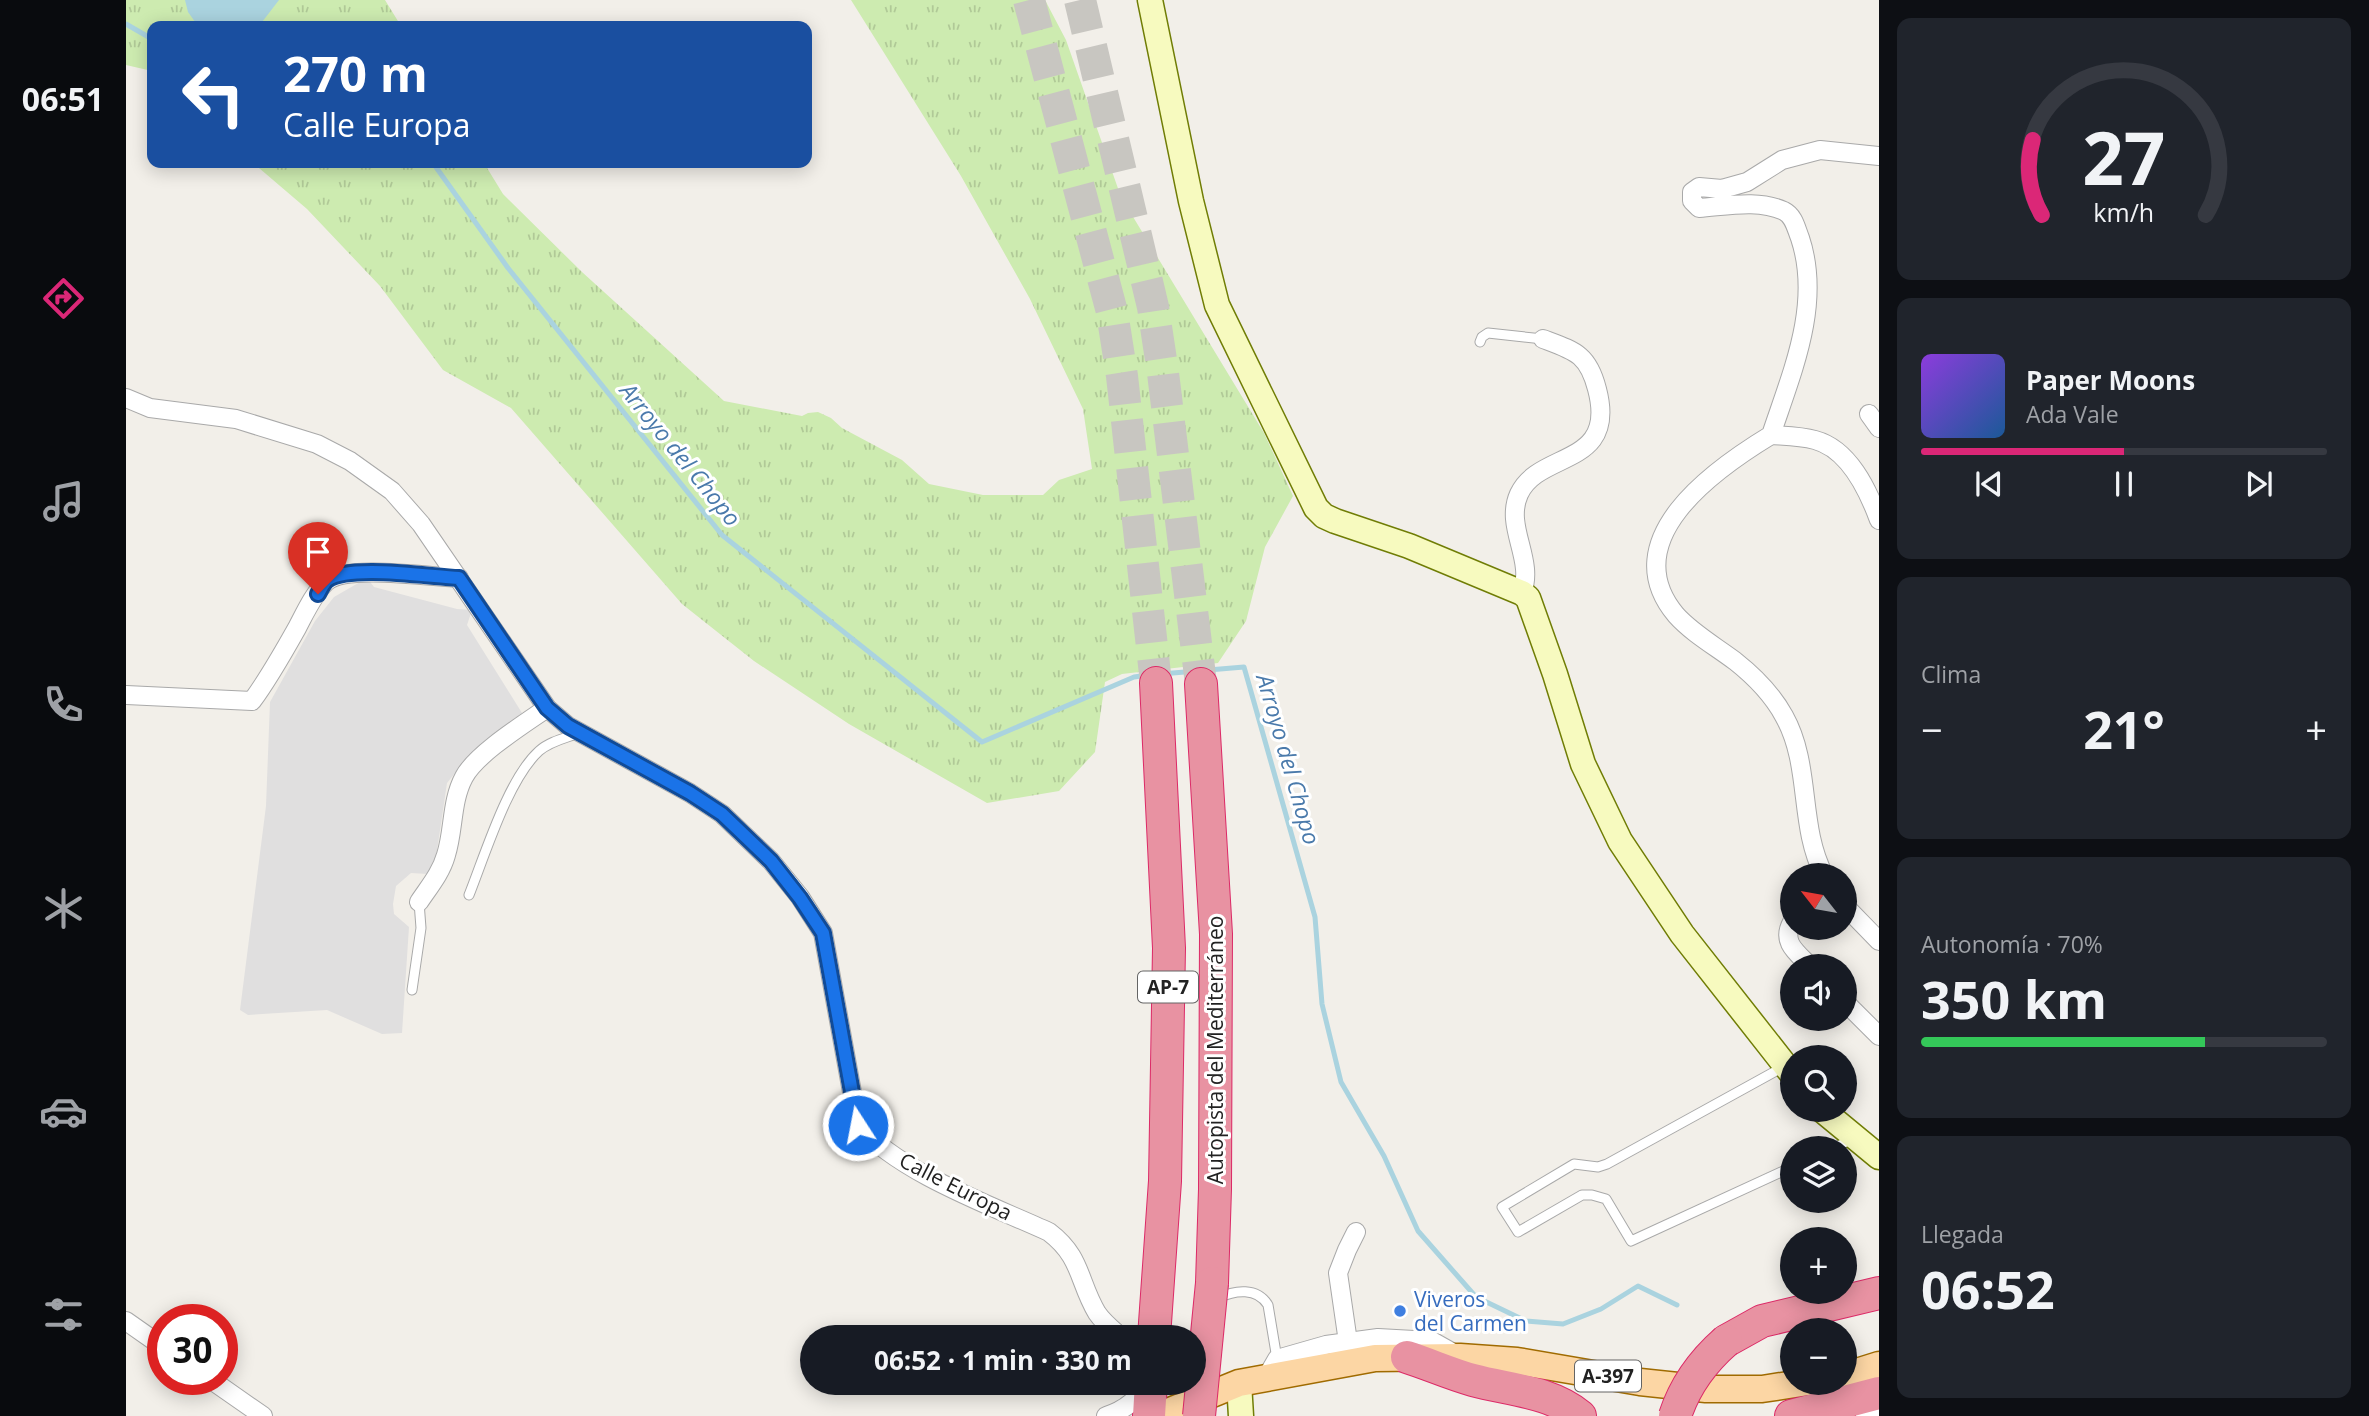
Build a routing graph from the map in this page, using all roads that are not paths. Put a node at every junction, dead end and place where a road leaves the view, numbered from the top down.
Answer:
1 (1150, 0) edge
2 (1879, 156) edge
3 (1542, 338) joint
4 (1480, 342) dead end
5 (126, 398) edge
6 (1771, 435) junction
7 (1879, 520) edge
8 (459, 578) junction
9 (1522, 593) junction
10 (1156, 683) tunnel mouth
11 (1202, 684) tunnel mouth
12 (126, 695) edge
13 (547, 708) junction
14 (580, 733) junction
15 (1818, 863) edge
16 (469, 895) dead end
17 (419, 902) joint
18 (1857, 918) edge
19 (1787, 940) edge
20 (1879, 941) edge
21 (1798, 954) edge
22 (411, 990) dead end
23 (1857, 1014) edge
24 (1879, 1036) edge
25 (1780, 1060) edge
26 (1780, 1074) edge
27 (1857, 1148) edge
28 (1879, 1157) edge
29 (1780, 1173) edge
30 (1356, 1232) dead end
31 (1879, 1293) edge
32 (1207, 1295) junction
33 (126, 1321) edge
34 (1110, 1325) edge
35 (1155, 1325) edge
36 (147, 1336) edge
37 (1348, 1342) junction
38 (1407, 1357) junction
39 (1460, 1357) junction
40 (1879, 1365) edge
41 (1271, 1368) junction
42 (1857, 1372) edge
43 (1206, 1377) edge
44 (1239, 1383) junction
45 (1780, 1386) edge
46 (1879, 1392) edge
47 (233, 1395) edge
48 (1140, 1395) edge
49 (1150, 1395) edge
50 (1879, 1409) edge
51 (263, 1416) edge
52 (1106, 1416) edge
53 (1149, 1416) edge
54 (1158, 1416) edge
55 (1199, 1416) edge
56 (1241, 1416) edge
57 (1580, 1416) edge
58 (1675, 1416) edge
59 (1791, 1416) edge
60 (1865, 1416) edge

1 - 9 street
2 - 6 street
3 - 4 lane
3 - 9 street
5 - 8 street, Calle Europa
6 - 7 street
6 - 15 street
8 - 12 street
8 - 13 street, Calle Europa
9 - 25 street
10 - 35 highway, AP-7
11 - 32 highway, Autopista del Mediterráneo / AP-7
13 - 14 street, Calle Europa
13 - 17 street
14 - 16 lane
14 - 34 street, Calle Europa
17 - 22 lane
18 - 20 street
19 - 21 street
23 - 24 street
26 - 29 lane
27 - 28 street
30 - 37 street
31 - 58 highway, bridge
32 - 41 lane
32 - 55 highway, Autopista del Mediterráneo / AP-7, bridge
33 - 36 street
37 - 39 street
37 - 41 street
38 - 39 main road, A-397
38 - 41 main road, A-397
38 - 57 highway
39 - 45 main road, A-397
40 - 42 main road
41 - 44 main road, A-397
43 - 44 street
44 - 54 main road, A-397
44 - 56 street
46 - 59 highway
47 - 51 street
48 - 52 street
49 - 53 highway
50 - 60 street

